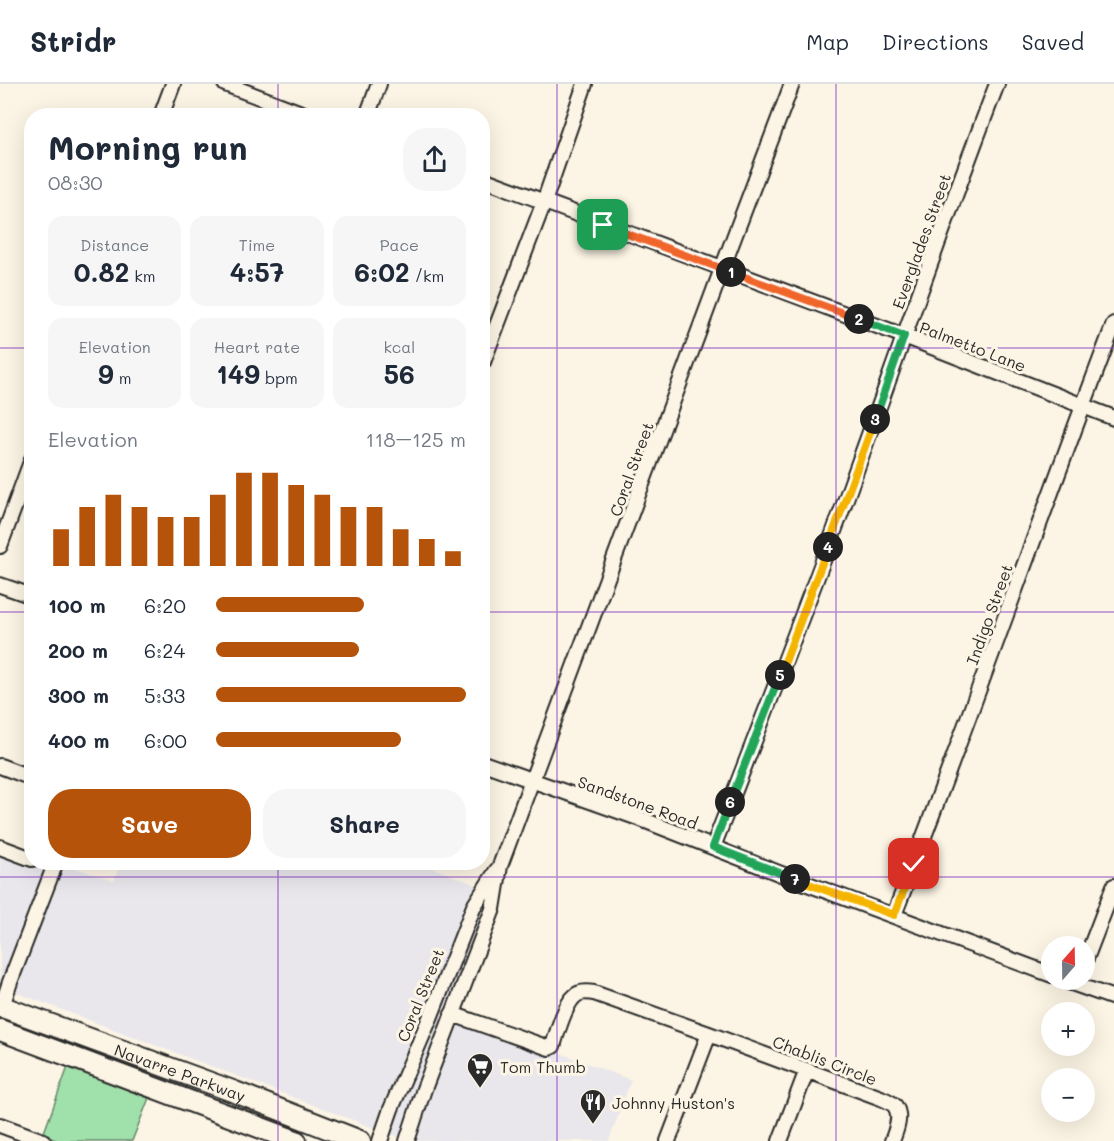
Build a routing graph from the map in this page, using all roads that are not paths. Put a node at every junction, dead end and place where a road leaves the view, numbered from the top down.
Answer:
1 (173, 84) edge
2 (225, 84) edge
3 (379, 84) edge
4 (585, 84) edge
5 (792, 84) edge
6 (997, 84) edge
7 (164, 108) edge
8 (288, 108) edge
9 (370, 108) edge
10 (490, 182) edge
11 (544, 202) junction
12 (722, 269) junction
13 (1114, 324) edge
14 (904, 336) junction
15 (490, 344) edge
16 (1083, 406) junction
17 (1114, 418) edge
18 (24, 481) edge
19 (0, 546) edge
20 (0, 585) edge
21 (24, 593) edge
22 (0, 766) edge
23 (490, 766) edge
24 (24, 775) edge
25 (533, 781) junction
26 (0, 847) edge
27 (713, 847) junction
28 (24, 856) edge
29 (500, 866) junction
30 (49, 870) edge
31 (1114, 886) edge
32 (894, 915) junction
33 (1095, 936) edge
34 (1041, 971) edge
35 (1095, 990) edge
36 (1114, 998) edge
37 (1, 1006) edge
38 (454, 1009) junction
39 (0, 1030) edge
40 (709, 1034) junction
41 (90, 1039) junction
42 (46, 1047) junction
43 (130, 1054) junction
44 (88, 1063) junction
45 (807, 1070) junction
46 (0, 1125) edge
47 (267, 1136) edge
48 (43, 1141) edge
49 (296, 1141) edge
50 (360, 1141) edge
51 (380, 1141) edge
52 (407, 1141) edge
53 (669, 1141) edge
54 (780, 1141) edge
55 (892, 1141) edge

1 - 7 street
2 - 8 street
3 - 9 street
4 - 11 street
5 - 12 street, Coral Street
6 - 14 street, Everglades Street
10 - 11 street, Palmetto Lane
11 - 12 street, Palmetto Lane
11 - 15 street
12 - 14 street, Palmetto Lane
12 - 25 street, Coral Street
13 - 16 street, Indigo Street
14 - 16 street, Palmetto Lane
14 - 27 street, Everglades Street
16 - 17 street, Palmetto Lane
16 - 32 street, Indigo Street
18 - 19 street
20 - 21 street
22 - 24 street
23 - 25 street, Sandstone Road
25 - 27 street, Sandstone Road
25 - 29 street, Coral Street
26 - 28 street
27 - 32 street, Sandstone Road
29 - 38 street, Coral Street
29 - 51 street, Coral Street
30 - 37 street
31 - 33 street
32 - 34 street, Sandstone Road
35 - 36 street
37 - 41 highway, Navarre Parkway
38 - 40 street, Chablis Circle
38 - 52 street, Coral Street
39 - 42 highway, Navarre Parkway
40 - 45 street, Chablis Circle
40 - 53 street
41 - 42 highway
41 - 43 highway, Navarre Parkway
42 - 44 highway, Navarre Parkway
43 - 44 highway
43 - 50 highway, Navarre Parkway
44 - 47 highway, Navarre Parkway
45 - 54 street
45 - 55 street, Chablis Circle
46 - 48 street
47 - 49 highway, Navarre Parkway

